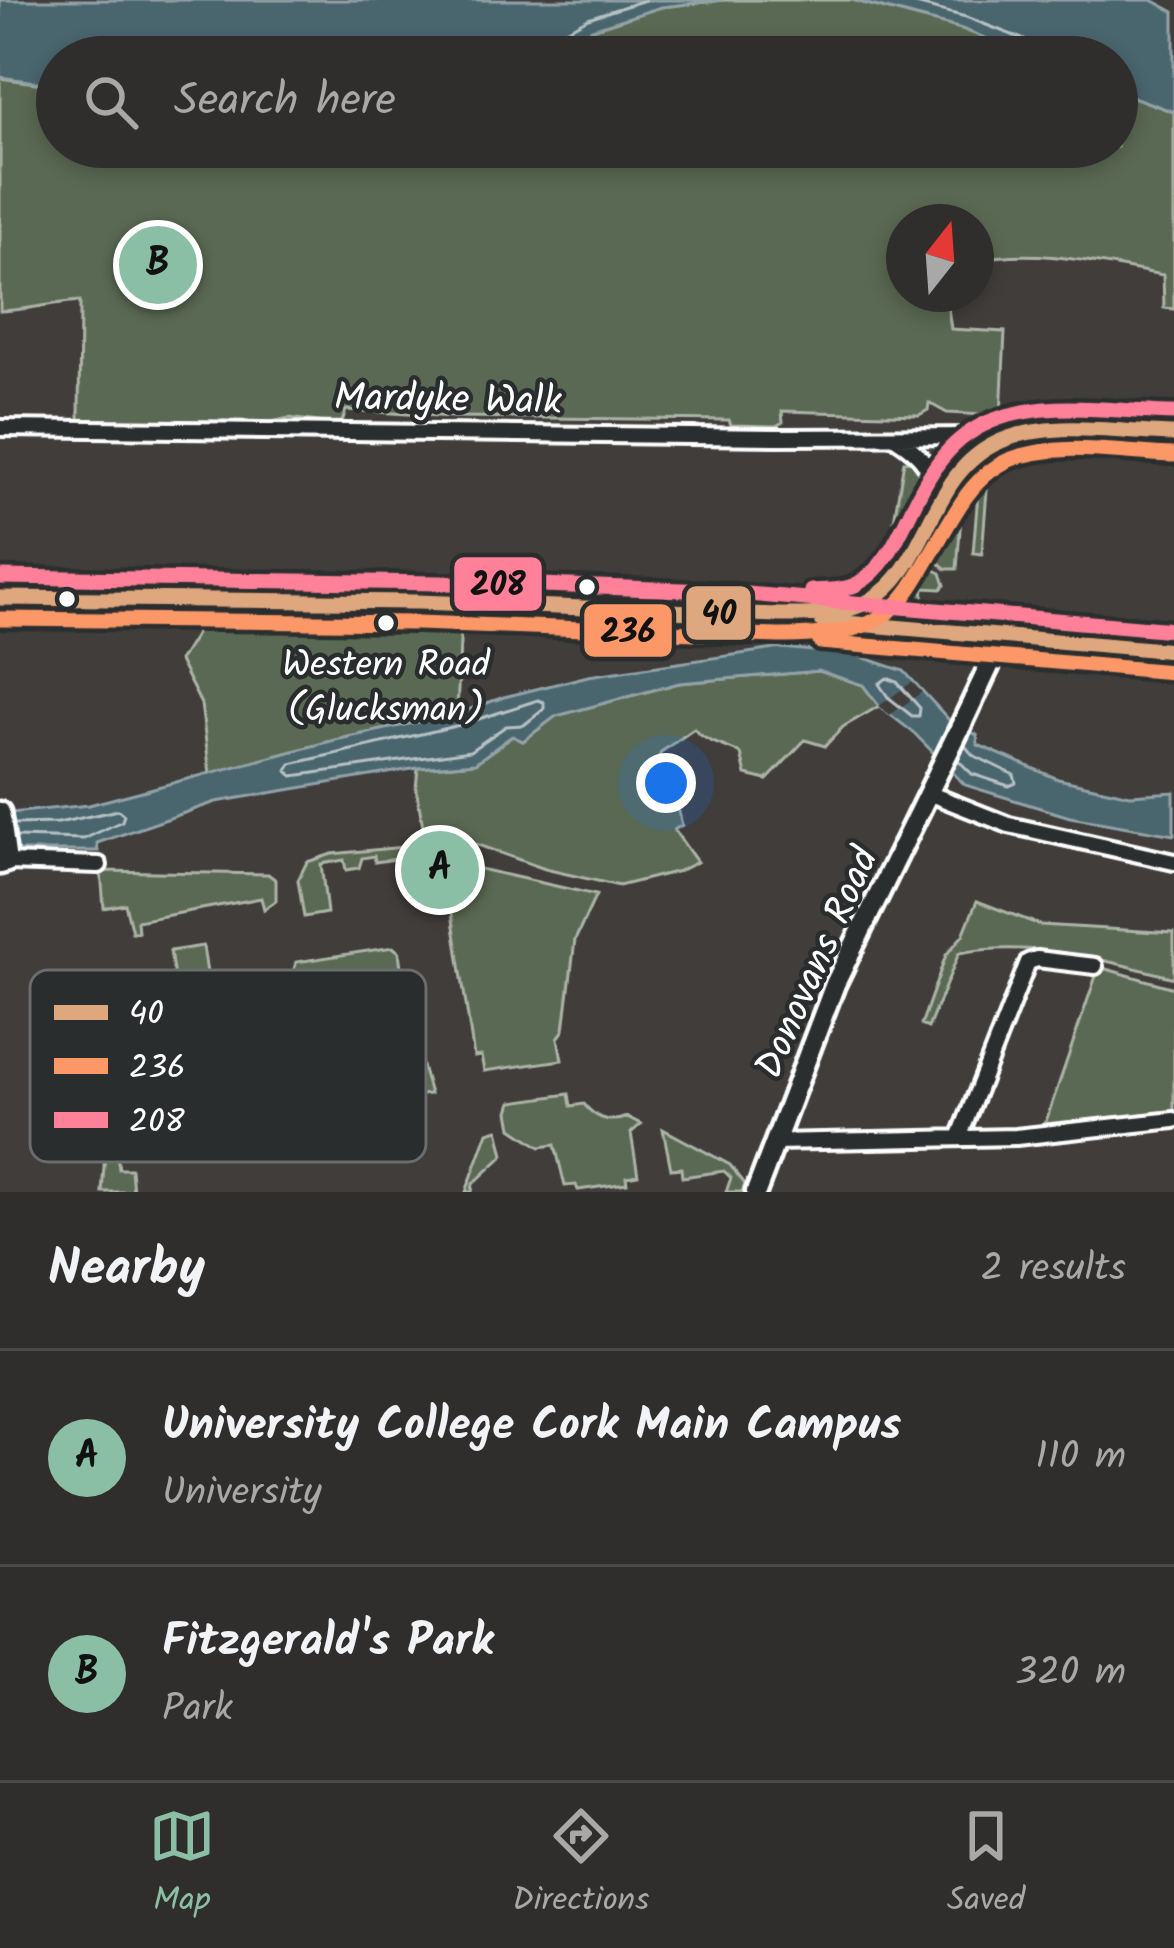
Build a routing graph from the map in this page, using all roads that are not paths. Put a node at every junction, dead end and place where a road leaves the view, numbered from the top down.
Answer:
1 (0, 428) edge
2 (1174, 434) edge
3 (1017, 436) junction
4 (896, 438) junction
5 (936, 500) junction
6 (896, 575) junction
7 (0, 598) edge
8 (781, 615) junction
9 (926, 631) junction
10 (995, 638) junction
11 (1174, 651) edge
12 (928, 794) junction
13 (0, 813) edge
14 (4, 859) edge
15 (1174, 862) edge
16 (99, 865) dead end
17 (1095, 966) dead end
18 (1174, 1120) edge
19 (958, 1138) junction
20 (774, 1142) junction
21 (756, 1192) edge

1 - 4 street, Mardyke Walk
2 - 3 highway, Mardyke Walk
3 - 4 street, Mardyke Walk
3 - 5 highway, Mardyke Walk
4 - 5 street
5 - 6 highway, Mardyke Walk
6 - 8 highway
6 - 9 highway
7 - 8 highway
8 - 9 highway
9 - 10 highway
10 - 11 highway
10 - 12 street, Donovans Road
12 - 15 street
12 - 20 street, Donovans Road
13 - 14 street
14 - 16 street
17 - 19 street
18 - 19 street
19 - 20 street
20 - 21 street, Donovans Road

